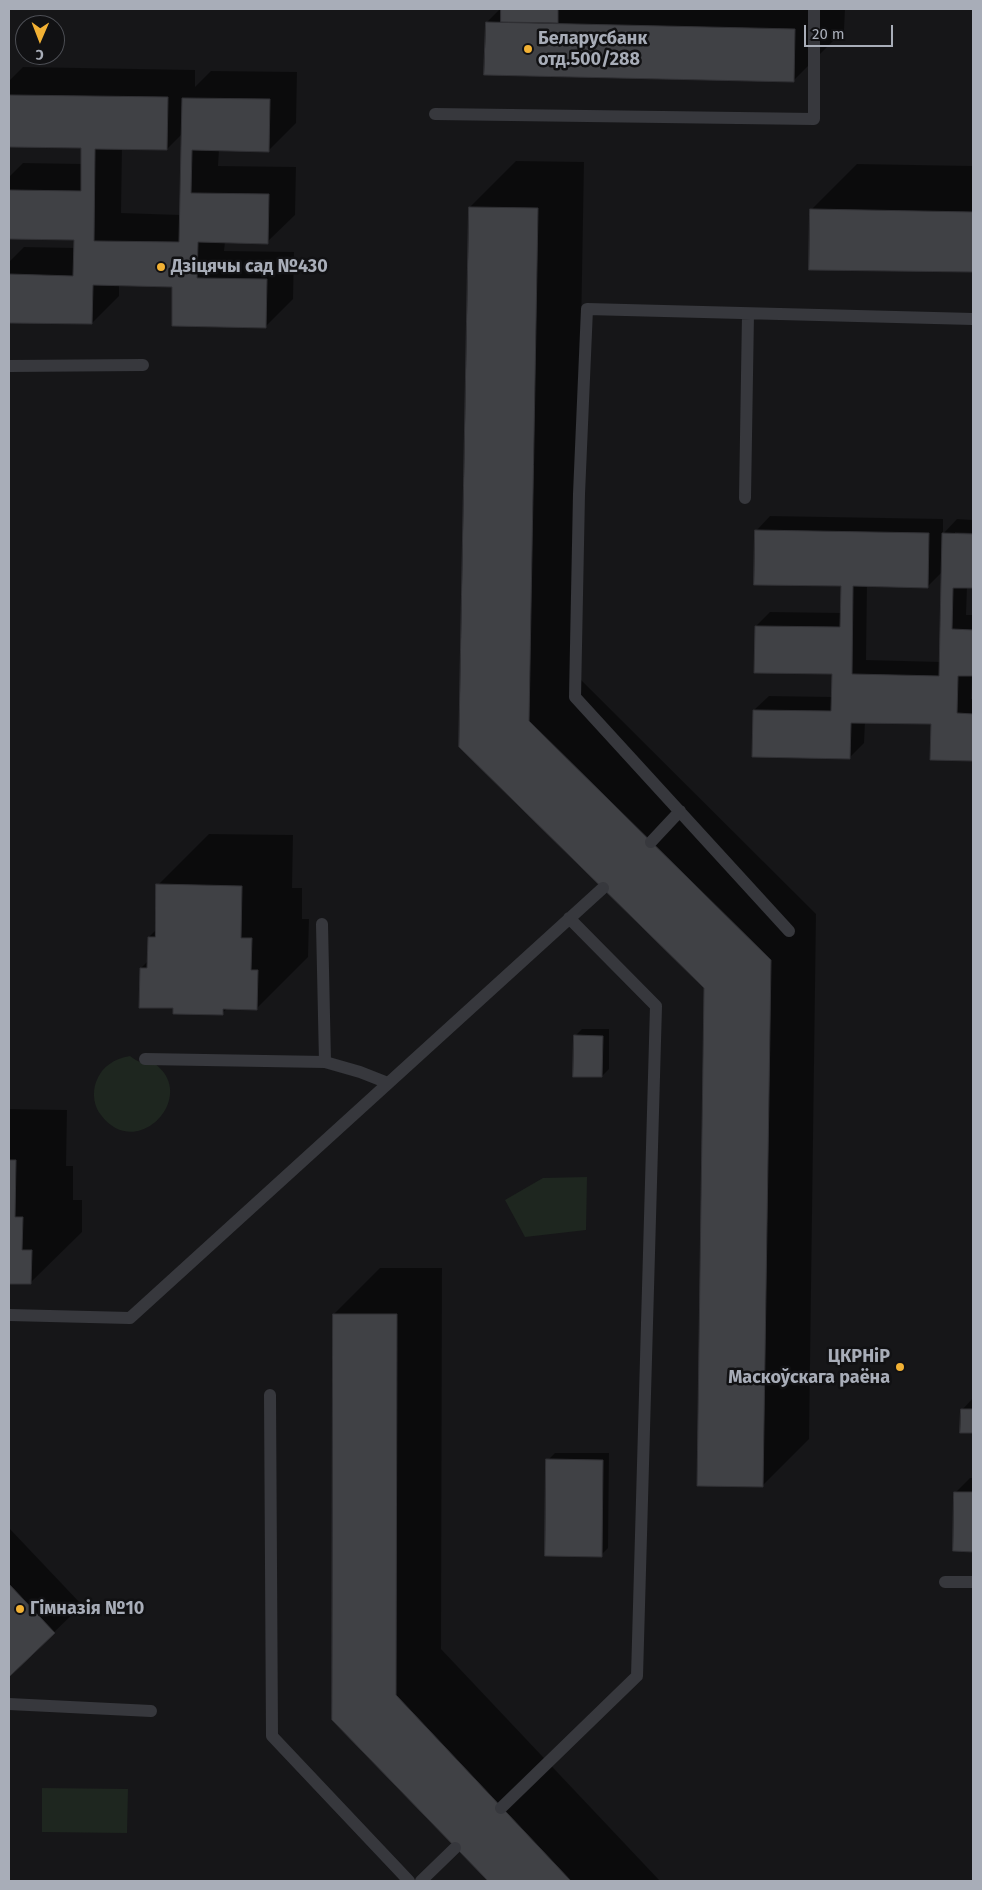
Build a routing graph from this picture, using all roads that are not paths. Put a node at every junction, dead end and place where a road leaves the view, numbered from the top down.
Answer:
1 (814, 9) edge
2 (435, 114) dead end
3 (748, 314) junction
4 (973, 319) edge
5 (143, 365) dead end
6 (9, 366) edge
7 (745, 498) dead end
8 (680, 811) junction
9 (651, 842) dead end
10 (603, 888) dead end
11 (569, 918) junction
12 (322, 924) dead end
13 (790, 931) dead end
14 (145, 1059) dead end
15 (325, 1062) junction
16 (388, 1083) junction
17 (9, 1315) edge
18 (270, 1395) dead end
19 (945, 1582) dead end
20 (973, 1582) edge
21 (9, 1704) edge
22 (151, 1711) dead end
23 (501, 1808) dead end
24 (455, 1848) dead end
25 (409, 1881) edge
26 (421, 1881) edge

1 - 2 lane
3 - 4 lane
3 - 7 lane
3 - 8 lane
5 - 6 lane
8 - 9 lane
8 - 13 lane
10 - 11 lane
11 - 16 lane
11 - 23 lane
12 - 15 lane
14 - 15 lane
15 - 16 lane
16 - 17 lane
18 - 25 lane
19 - 20 lane
21 - 22 lane
24 - 26 lane

